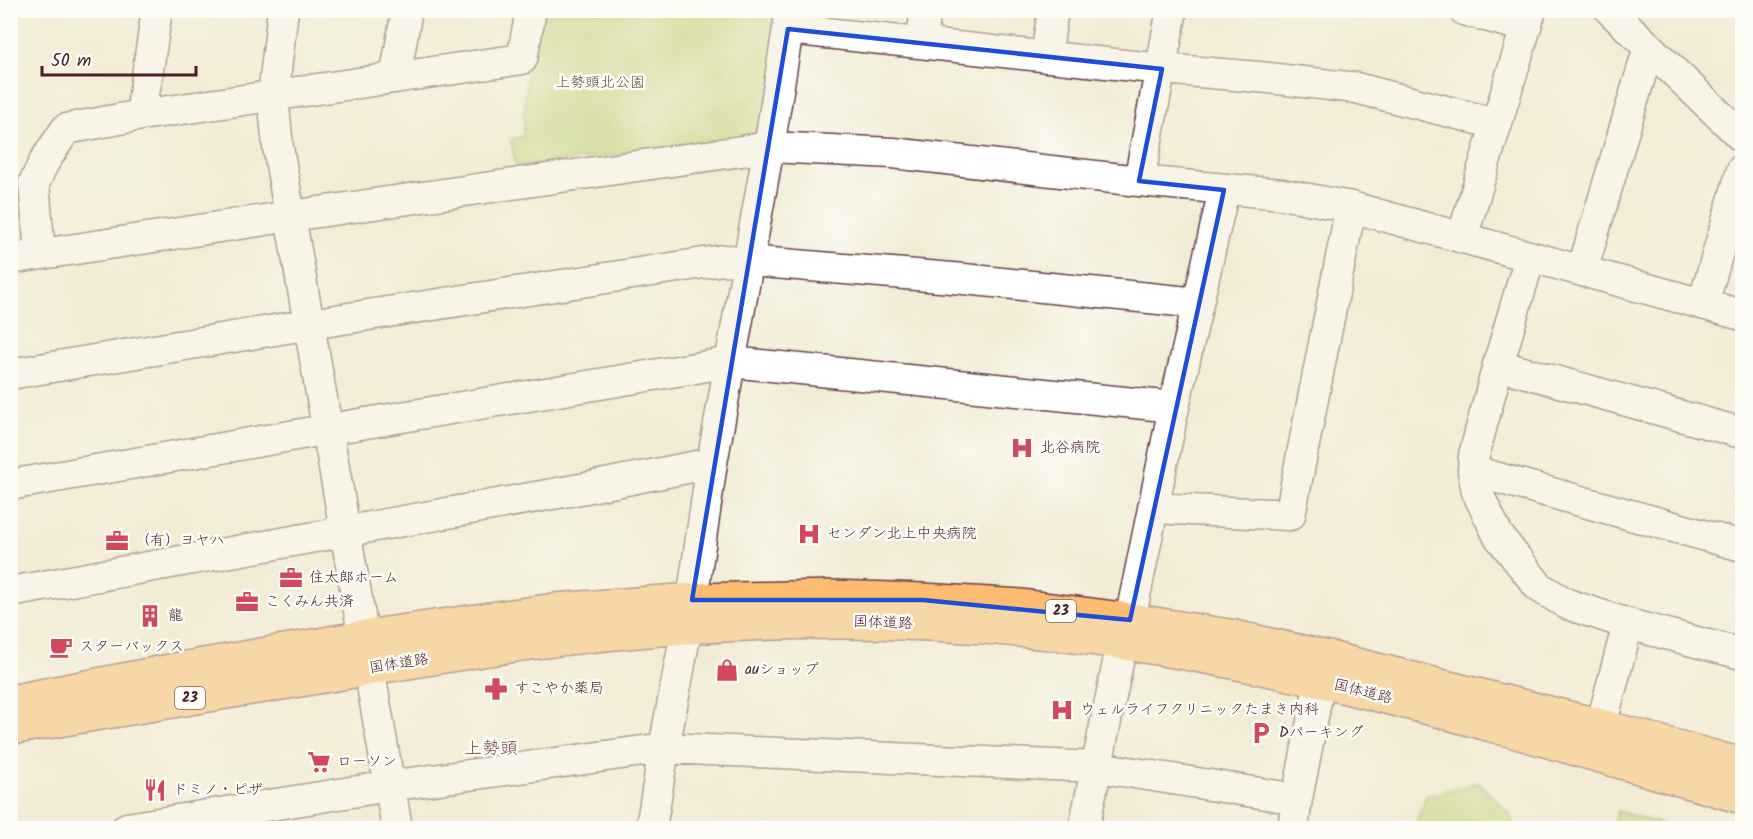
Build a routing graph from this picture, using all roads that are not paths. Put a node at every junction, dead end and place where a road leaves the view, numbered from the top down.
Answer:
1 (157, 10) edge
2 (283, 10) edge
3 (407, 10) edge
4 (531, 10) edge
5 (926, 10) edge
6 (1053, 10) edge
7 (1172, 10) edge
8 (1464, 10) edge
9 (1610, 10) edge
10 (1529, 19) edge
11 (790, 20) edge
12 (921, 43) junction
13 (1649, 47) junction
14 (1046, 57) junction
15 (1162, 69) junction
16 (395, 78) junction
17 (273, 96) junction
18 (141, 114) junction
19 (1497, 124) junction
20 (1743, 137) edge
21 (769, 147) junction
22 (1743, 170) edge
23 (1139, 181) junction
24 (1224, 190) junction
25 (1351, 207) junction
26 (291, 216) junction
27 (1462, 238) junction
28 (40, 254) junction
29 (1530, 257) junction
30 (10, 259) edge
31 (749, 261) junction
32 (1582, 271) junction
33 (1198, 303) junction
34 (1703, 304) junction
35 (1743, 315) edge
36 (309, 325) junction
37 (731, 362) junction
38 (1498, 365) junction
39 (10, 374) edge
40 (1174, 407) junction
41 (327, 430) junction
42 (1743, 433) edge
43 (712, 463) junction
44 (1473, 471) junction
45 (10, 485) edge
46 (1153, 508) junction
47 (344, 531) junction
48 (1743, 546) edge
49 (10, 592) edge
50 (689, 614) junction
51 (1628, 624) junction
52 (1126, 632) junction
53 (365, 637) junction
54 (1743, 654) edge
55 (370, 669) junction
56 (1320, 681) junction
57 (10, 702) edge
58 (1600, 726) junction
59 (10, 728) edge
60 (664, 748) junction
61 (1743, 765) edge
62 (1097, 767) junction
63 (389, 786) junction
64 (1743, 796) edge
65 (1295, 814) edge
66 (128, 828) edge
67 (397, 828) edge
68 (651, 828) edge
69 (1084, 828) edge

1 - 18 street
2 - 17 street
3 - 16 street
4 - 16 street
5 - 12 street
6 - 14 street
7 - 15 street
8 - 10 street
9 - 13 street
10 - 19 street
11 - 12 street
11 - 21 street
12 - 14 street
13 - 20 street
13 - 32 street
14 - 15 street
15 - 19 street
15 - 23 street
16 - 17 street
17 - 18 street
17 - 26 street
18 - 28 street
19 - 27 street
21 - 23 street
21 - 26 street
21 - 31 street
22 - 34 street
23 - 24 street
24 - 25 street
24 - 33 street
25 - 27 street
25 - 46 street
26 - 28 street
26 - 36 street
27 - 29 street
28 - 30 street
29 - 32 street
29 - 38 street
31 - 33 street
31 - 36 street
31 - 37 street
32 - 34 street
33 - 40 street
34 - 35 street
36 - 39 street
36 - 41 street
37 - 40 street
37 - 41 street
37 - 43 street
38 - 42 street
38 - 44 street
40 - 46 street
41 - 45 street
41 - 47 street
43 - 47 street
43 - 50 street
44 - 48 street
44 - 51 street
46 - 52 street
47 - 49 street
47 - 53 street
50 - 52 main road, 国体道路 / 23
50 - 53 main road, 国体道路 / 23
50 - 55 main road, 国体道路 / 23
50 - 60 street
51 - 54 street
51 - 58 street
52 - 56 main road, 国体道路 / 23
52 - 58 main road, 国体道路 / 23
52 - 62 street
53 - 55 street
53 - 57 main road, 国体道路 / 23
55 - 59 main road, 国体道路 / 23
55 - 63 street
56 - 64 main road, 国体道路 / 23
56 - 65 street
58 - 61 main road, 国体道路 / 23
60 - 62 street
60 - 63 street
60 - 68 street
62 - 65 street
62 - 69 street
63 - 66 street
63 - 67 street

